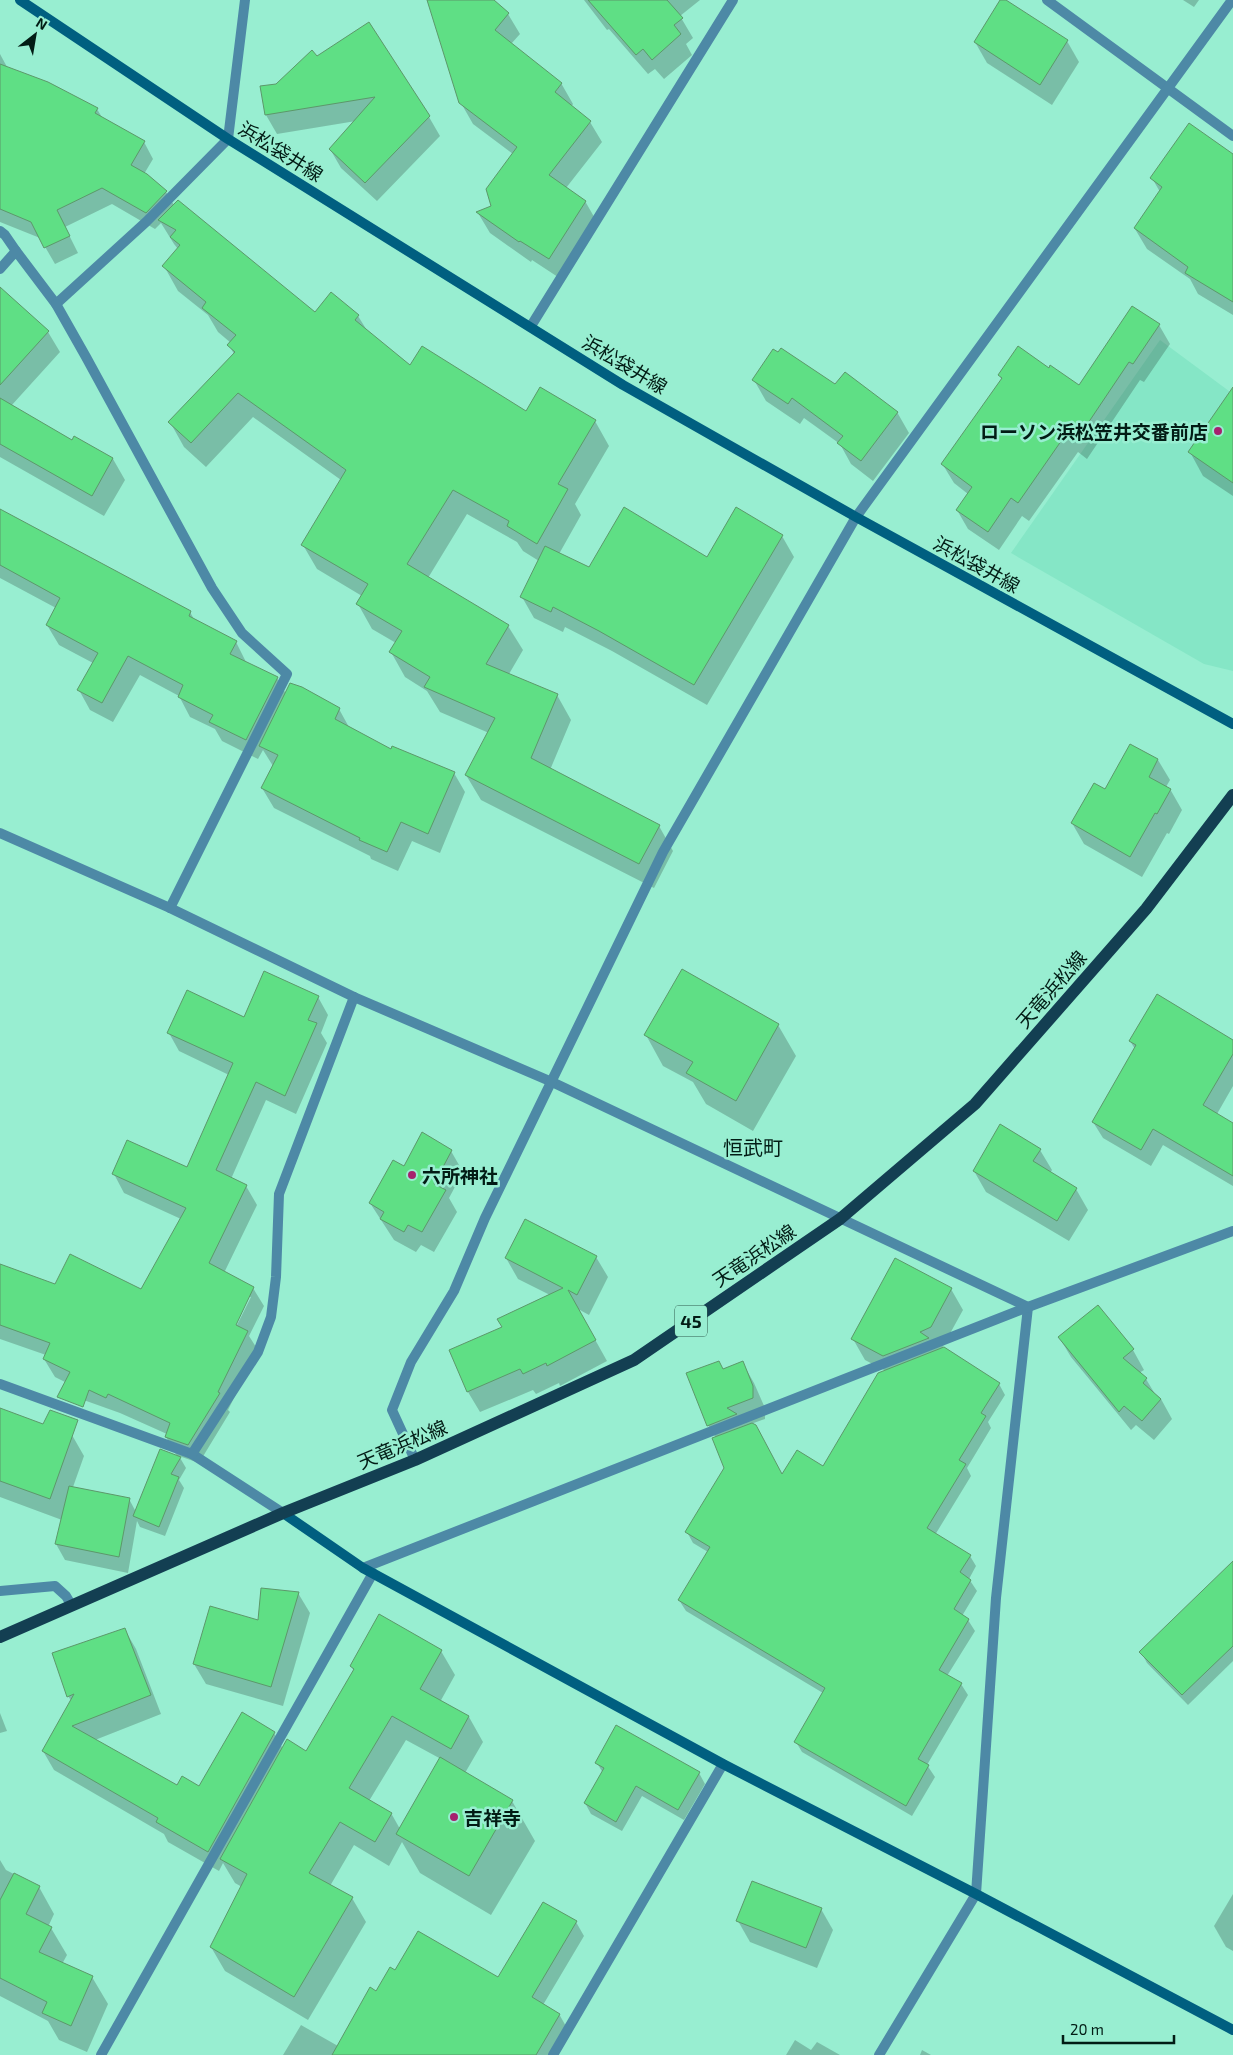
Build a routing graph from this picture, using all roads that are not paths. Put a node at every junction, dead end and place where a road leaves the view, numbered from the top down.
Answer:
1 (20, 0) edge
2 (245, 0) edge
3 (733, 0) edge
4 (1047, 0) edge
5 (1232, 0) edge
6 (1168, 87) junction
7 (1233, 136) edge
8 (228, 139) junction
9 (0, 231) edge
10 (16, 251) junction
11 (0, 269) edge
12 (56, 304) junction
13 (531, 326) junction
14 (856, 517) junction
15 (1233, 724) edge
16 (1233, 795) edge
17 (0, 833) edge
18 (170, 908) junction
19 (354, 997) junction
20 (552, 1082) junction
21 (840, 1219) junction
22 (1233, 1231) edge
23 (1028, 1307) junction
24 (0, 1384) edge
25 (192, 1454) junction
26 (415, 1460) junction
27 (283, 1513) junction
28 (363, 1568) junction
29 (373, 1573) junction
30 (0, 1591) edge
31 (72, 1606) junction
32 (0, 1637) edge
33 (723, 1764) junction
34 (976, 1894) junction
35 (1233, 2030) edge
36 (101, 2055) edge
37 (553, 2055) edge
38 (879, 2055) edge

1 - 8 main road, 浜松袋井線
2 - 8 street
3 - 13 street
4 - 6 street
5 - 6 street
6 - 7 street
6 - 14 street
8 - 12 street
8 - 13 main road, 浜松袋井線
9 - 10 street
10 - 11 street
10 - 12 street
12 - 18 street
13 - 14 main road, 浜松袋井線
14 - 15 main road, 浜松袋井線
14 - 20 street
16 - 21 main road, 天竜浜松線 / 45
17 - 18 street
18 - 19 street
19 - 20 street
19 - 25 street
20 - 21 street
20 - 26 street
21 - 23 street
21 - 26 main road, 天竜浜松線 / 45
22 - 23 street
23 - 28 street
23 - 34 street
24 - 25 street
25 - 27 street
26 - 27 main road, 天竜浜松線 / 45
27 - 28 main road
27 - 31 main road, 天竜浜松線 / 45
28 - 29 main road
29 - 33 main road
29 - 36 street
30 - 31 street
31 - 32 main road, 天竜浜松線 / 45
33 - 34 main road
33 - 37 street
34 - 35 main road
34 - 38 street

